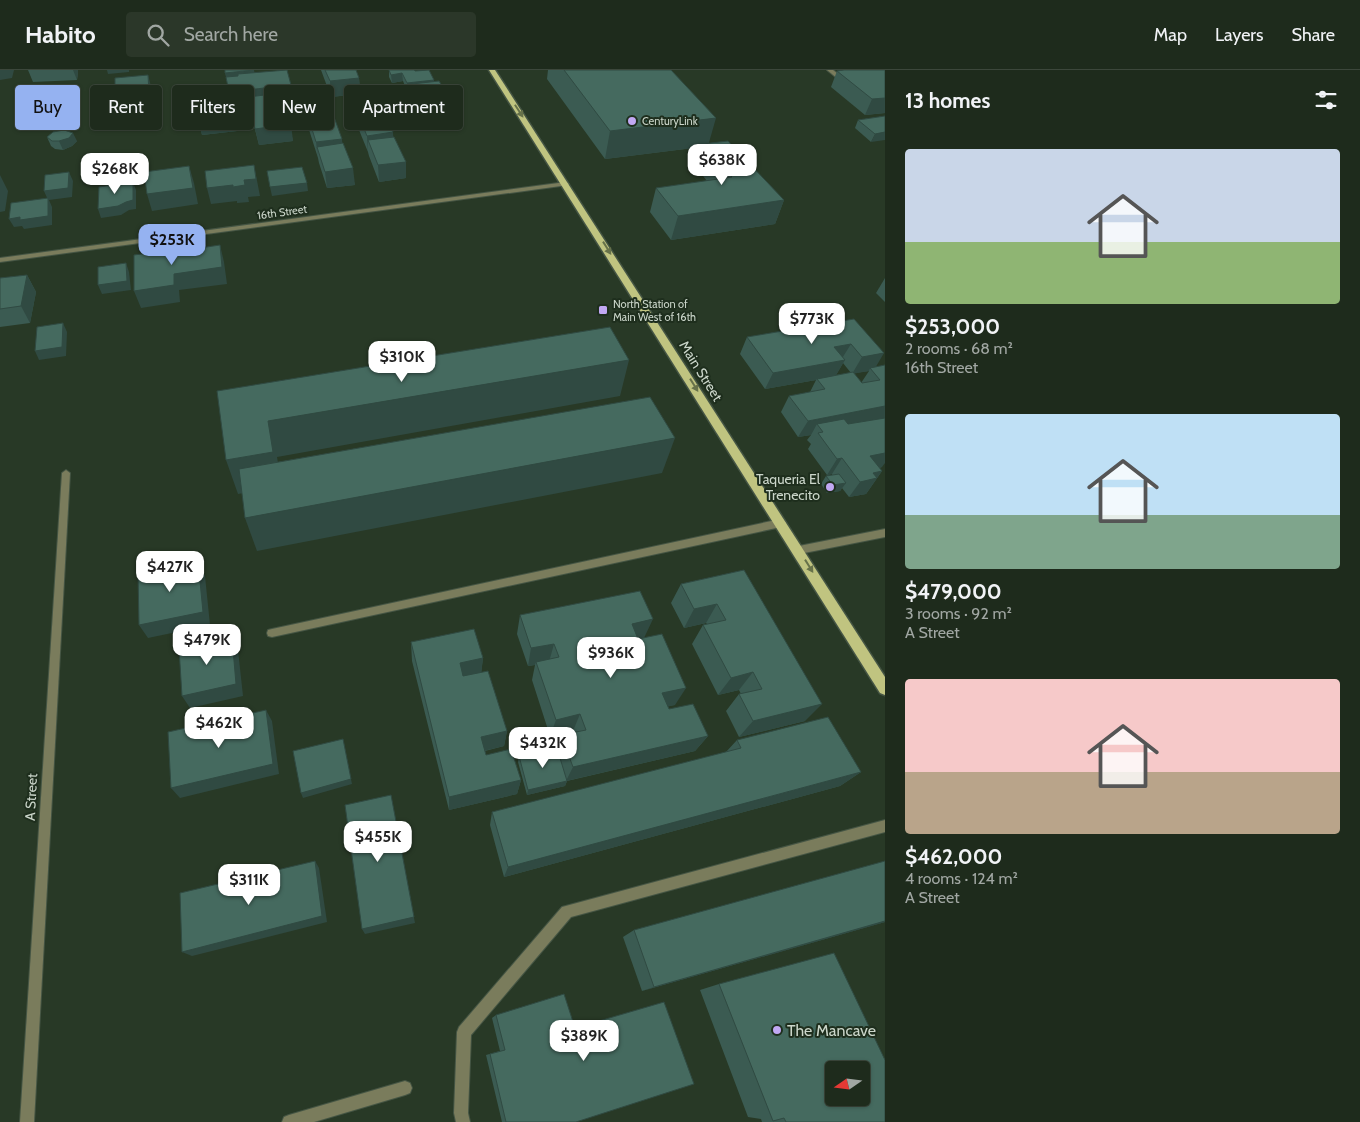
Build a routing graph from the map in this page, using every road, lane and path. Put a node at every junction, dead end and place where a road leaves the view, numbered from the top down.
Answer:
1 (492, 70) edge
2 (830, 70) edge
3 (846, 83) edge
4 (566, 184) junction
5 (0, 260) edge
6 (66, 473) dead end
7 (781, 523) junction
8 (885, 533) edge
9 (799, 550) junction
10 (272, 633) dead end
11 (885, 688) edge
12 (885, 826) edge
13 (405, 1088) dead end
14 (27, 1122) edge
15 (289, 1122) edge
16 (463, 1122) edge

1 -> 4 main road, Main Street
2 - 3 street
4 - 5 street, 16th Street
4 -> 7 main road, Main Street
6 - 14 street, A Street
7 - 9 main road, Main Street
7 - 10 street
8 - 9 street
9 -> 11 main road, Main Street
12 - 16 street
13 - 15 street

